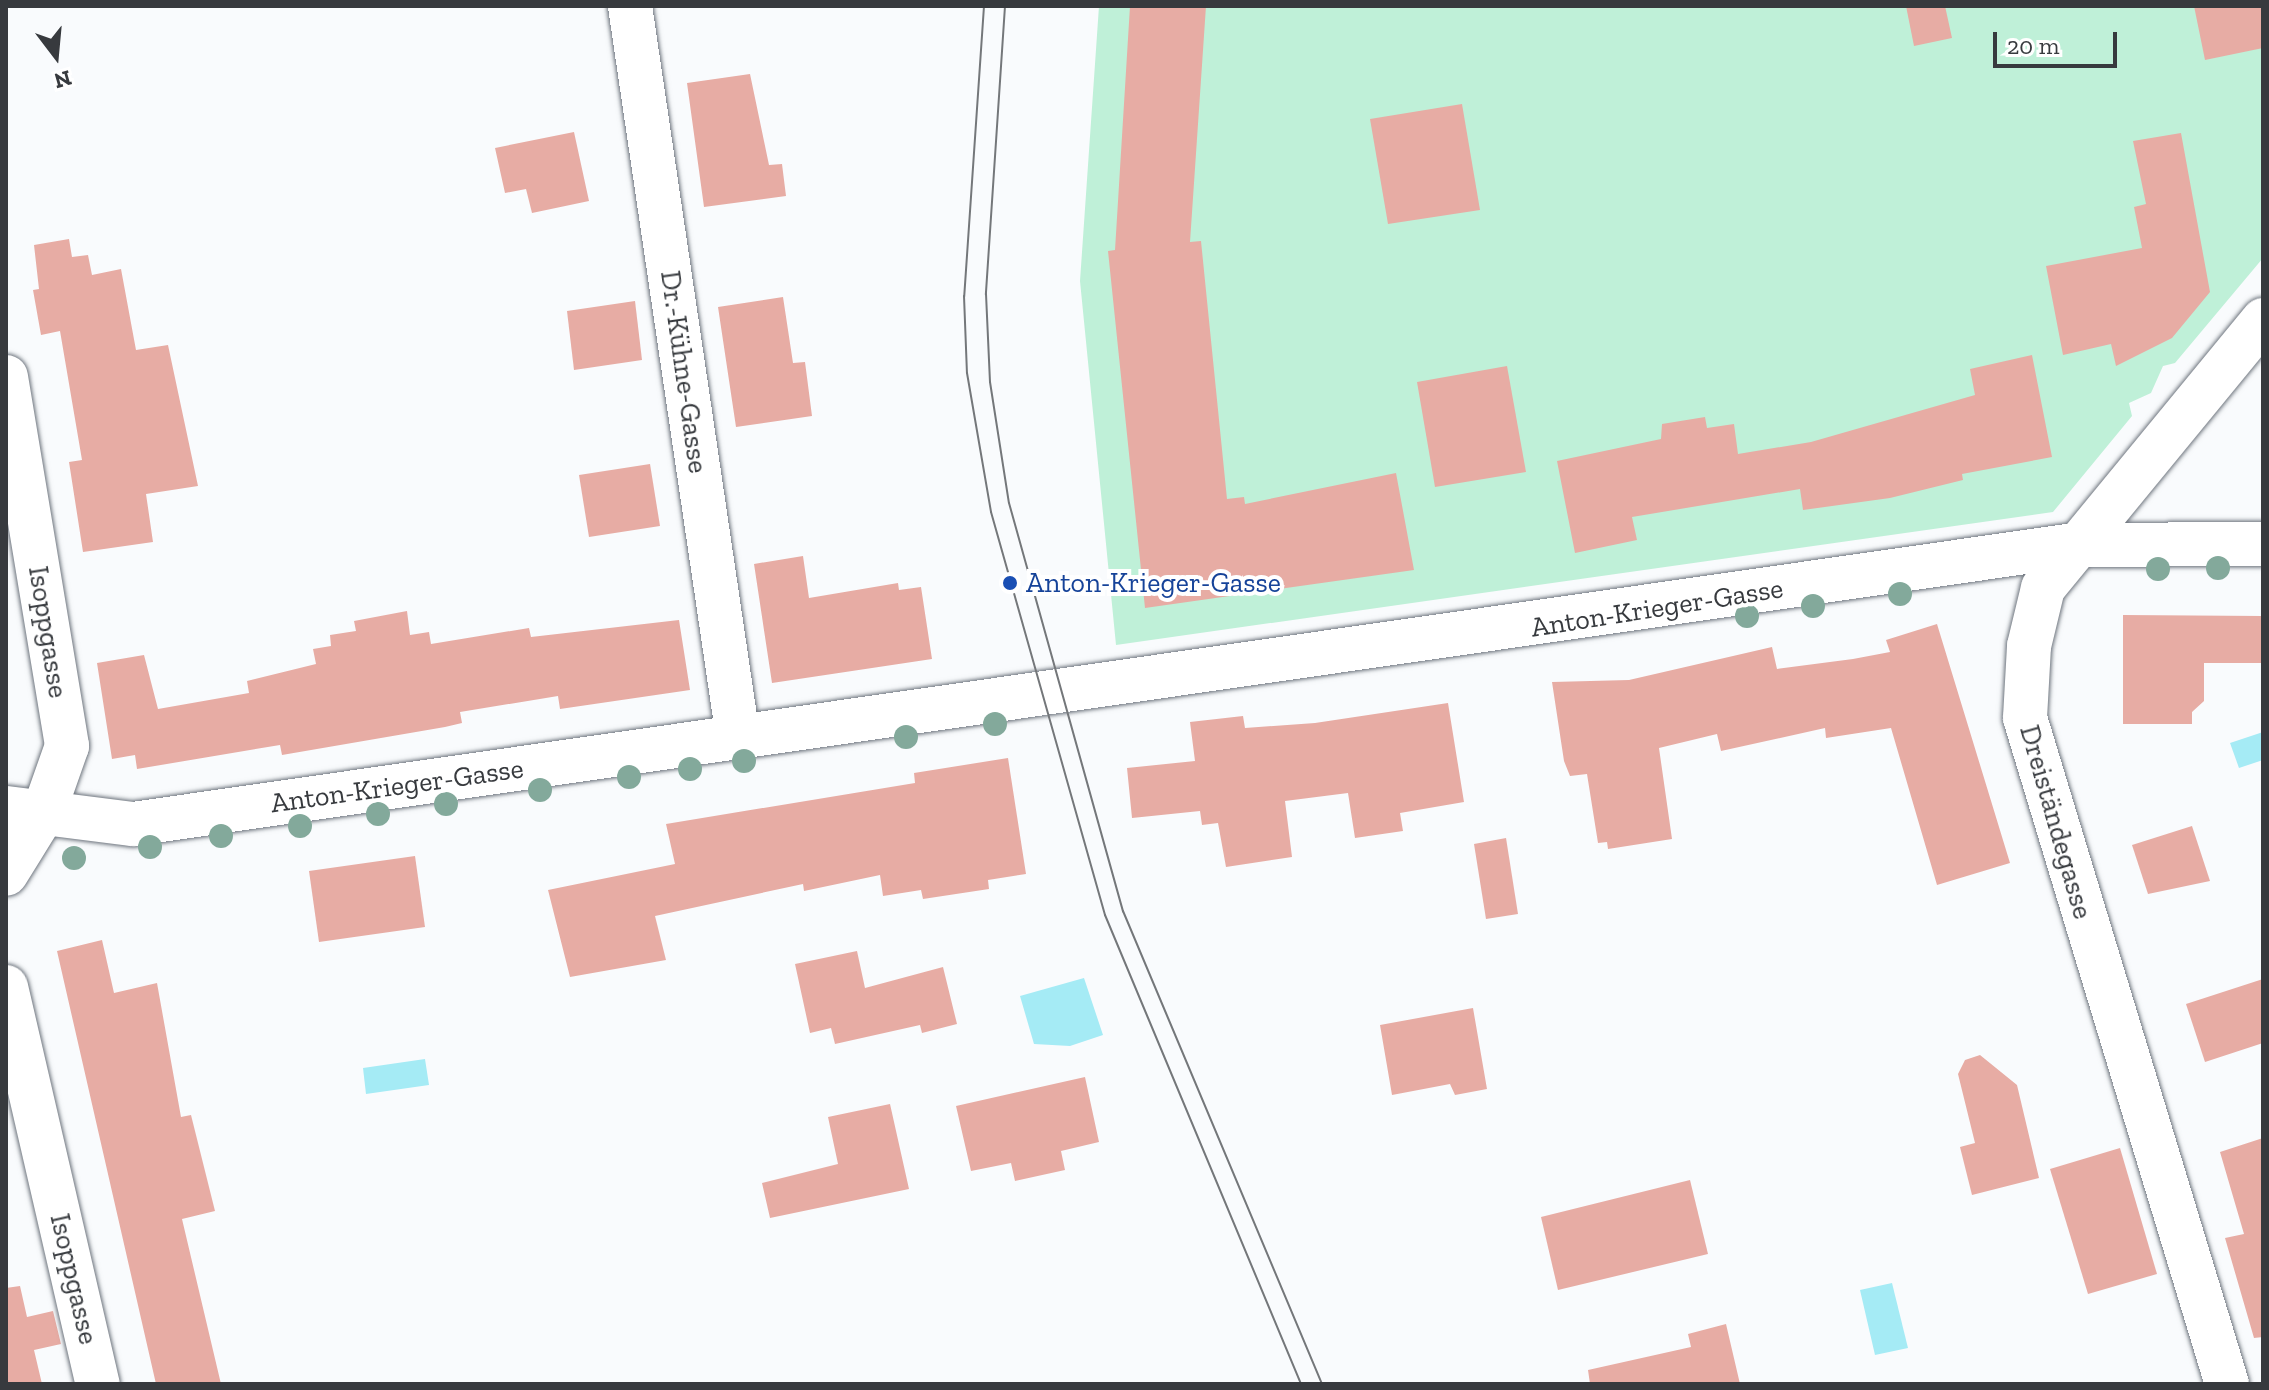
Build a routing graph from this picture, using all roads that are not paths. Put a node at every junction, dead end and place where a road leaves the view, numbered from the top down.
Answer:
1 (630, 6) edge
2 (2263, 320) edge
3 (6, 377) edge
4 (2263, 544) edge
5 (2074, 545) junction
6 (738, 737) junction
7 (25, 811) edge
8 (6, 874) edge
9 (6, 987) edge
10 (98, 1384) edge
11 (2227, 1384) edge

1 - 6 street, Dr.-Kühne-Gasse
2 - 5 street, Dreiständegasse
3 - 7 street, Isoppgasse
4 - 5 street, Anton-Krieger-Gasse
5 - 6 street, Anton-Krieger-Gasse
5 - 11 street, Dreiständegasse
6 - 7 street, Anton-Krieger-Gasse
7 - 8 street, Isoppgasse
9 - 10 street, Isoppgasse

